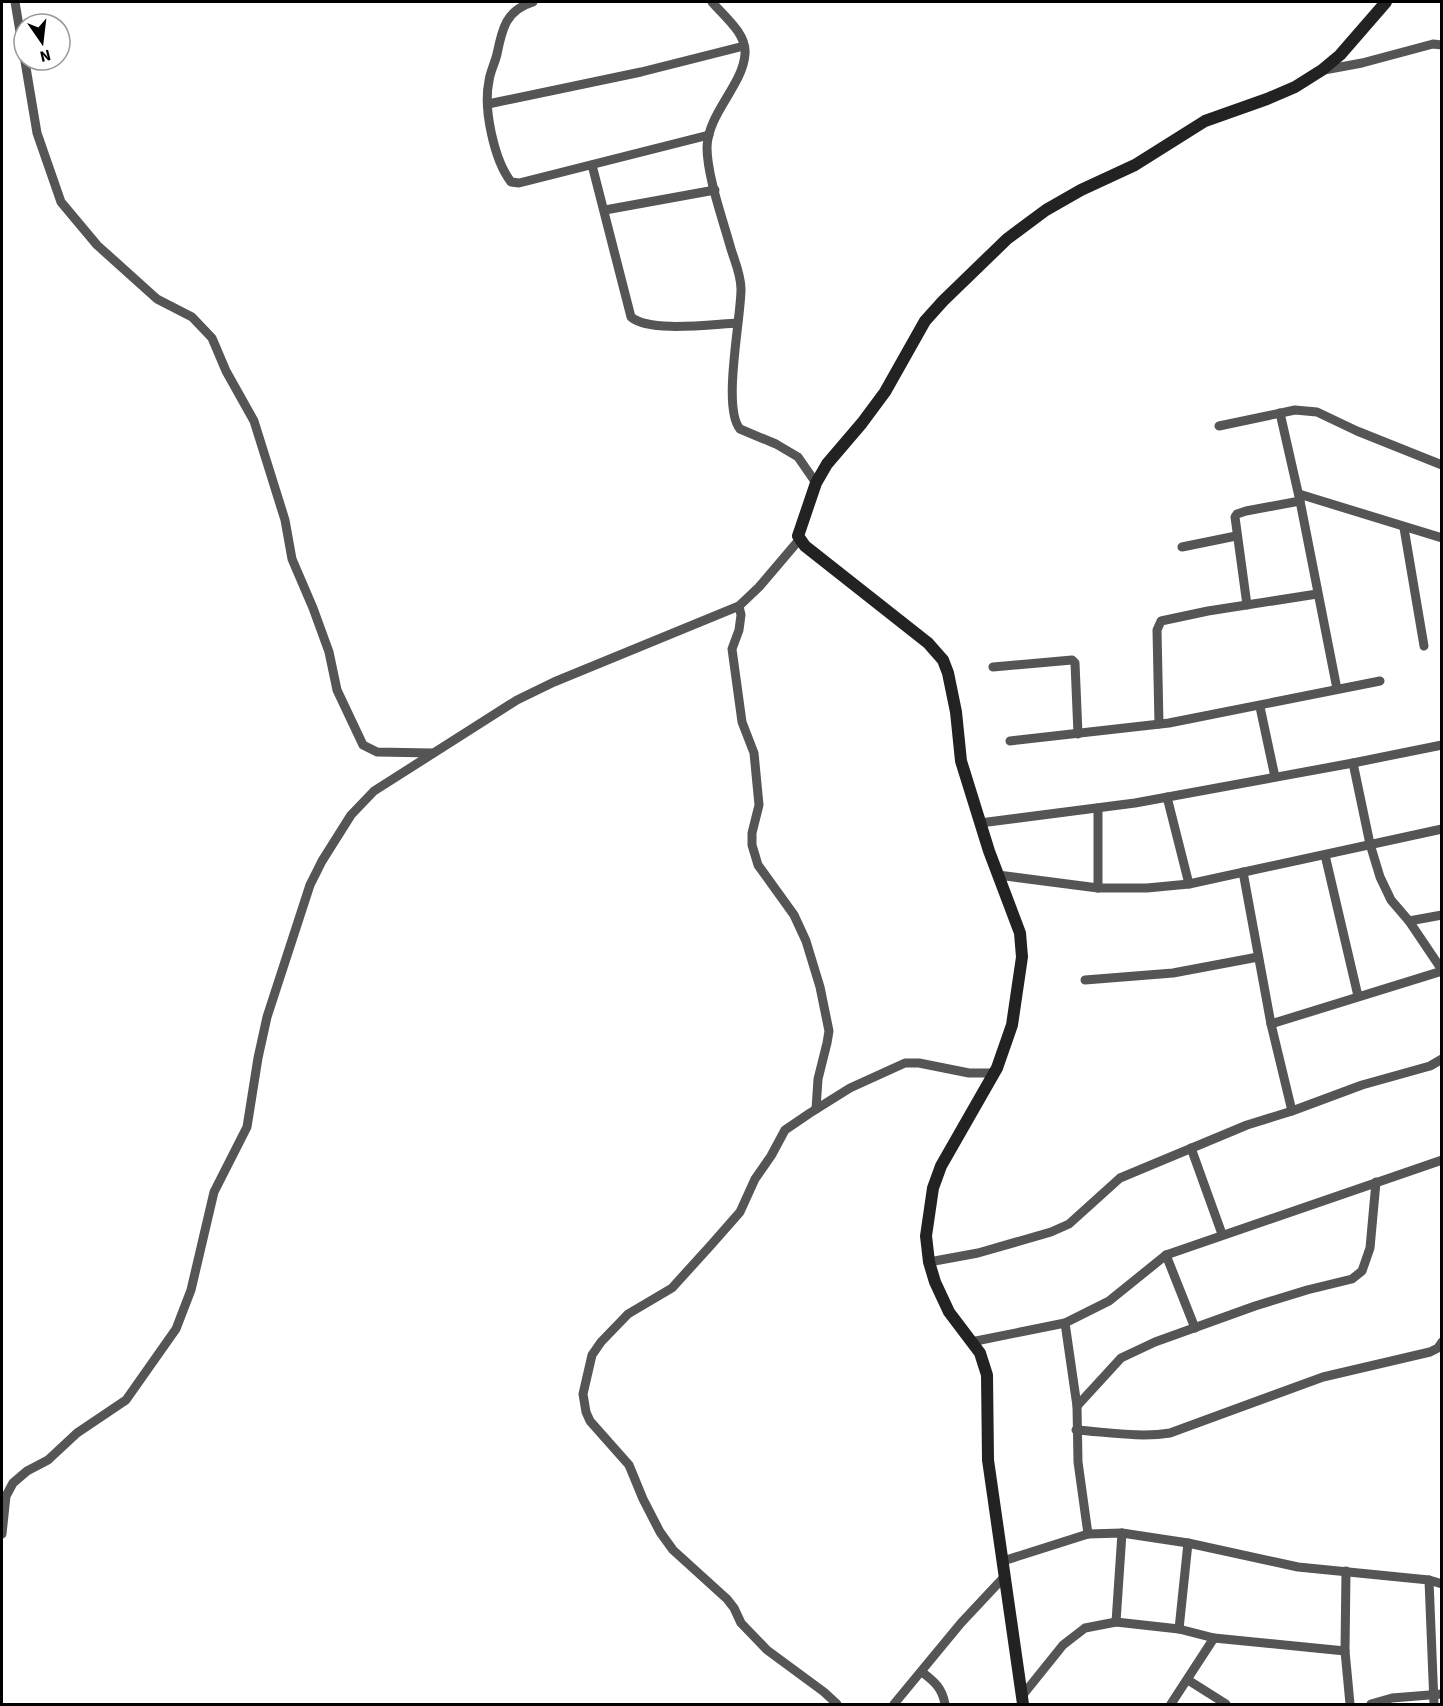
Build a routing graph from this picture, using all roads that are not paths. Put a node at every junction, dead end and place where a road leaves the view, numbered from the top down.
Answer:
1 (15, 2) edge
2 (533, 2) edge
3 (712, 2) edge
4 (1382, 3) edge
5 (1439, 44) edge
6 (744, 46) junction
7 (1322, 70) junction
8 (488, 104) junction
9 (709, 135) junction
10 (592, 165) junction
11 (715, 190) junction
12 (605, 210) junction
13 (738, 323) junction
14 (1281, 413) junction
15 (1219, 426) dead end
16 (1442, 465) edge
17 (816, 483) junction
18 (1299, 498) junction
19 (1404, 528) junction
20 (1236, 536) junction
21 (1442, 538) edge
22 (799, 540) junction
23 (1182, 547) dead end
24 (1317, 594) junction
25 (1247, 605) junction
26 (739, 606) junction
27 (1424, 646) dead end
28 (993, 667) dead end
29 (1380, 681) dead end
30 (1337, 689) junction
31 (1260, 706) junction
32 (1159, 724) junction
33 (1078, 734) junction
34 (1010, 741) dead end
35 (1442, 745) edge
36 (432, 753) junction
37 (1353, 763) junction
38 (1275, 777) junction
39 (1167, 797) junction
40 (1098, 808) junction
41 (980, 823) junction
42 (1442, 829) edge
43 (1370, 844) junction
44 (1325, 855) junction
45 (1243, 872) junction
46 (998, 875) junction
47 (1189, 884) junction
48 (1098, 888) junction
49 (1442, 915) edge
50 (1409, 921) junction
51 (1258, 957) junction
52 (1442, 971) edge
53 (1085, 980) dead end
54 (1358, 996) junction
55 (1271, 1024) junction
56 (1442, 1059) edge
57 (994, 1073) junction
58 (816, 1109) junction
59 (1292, 1111) junction
60 (1191, 1148) junction
61 (1442, 1160) edge
62 (1376, 1182) junction
63 (1222, 1234) junction
64 (1166, 1255) junction
65 (929, 1262) junction
66 (1065, 1323) junction
67 (1195, 1328) junction
68 (971, 1342) junction
69 (1442, 1342) edge
70 (1077, 1406) junction
71 (1076, 1430) junction
72 (1122, 1533) junction
73 (2, 1534) edge
74 (1088, 1534) junction
75 (1188, 1543) junction
76 (1003, 1561) junction
77 (1346, 1571) junction
78 (1005, 1576) junction
79 (1429, 1580) junction
80 (1442, 1584) edge
81 (1116, 1622) junction
82 (1179, 1629) junction
83 (1214, 1638) junction
84 (1345, 1651) junction
85 (922, 1672) junction
86 (1188, 1680) junction
87 (1438, 1693) edge
88 (1023, 1700) edge
89 (837, 1704) edge
90 (894, 1704) edge
91 (945, 1704) edge
92 (1171, 1704) edge
93 (1226, 1704) edge
94 (1350, 1704) edge
95 (1371, 1704) edge
96 (1434, 1704) edge

1 - 36 street
2 - 8 street
3 - 6 street
4 - 7 street
5 - 7 street
6 - 8 street
6 - 9 street
7 - 17 street
8 - 10 street
9 - 10 street
9 - 11 street
10 - 12 street
11 - 12 street
11 - 13 street
12 - 13 street
13 - 17 street
14 - 15 street
14 - 16 street
14 - 18 street
17 - 22 street
18 - 19 street
18 - 20 street
18 - 24 street
19 - 21 street
19 - 27 street
20 - 23 street
20 - 25 street
22 - 26 street
22 - 41 street
24 - 25 street
24 - 30 street
25 - 32 street
26 - 36 street
26 - 58 street
28 - 33 street
29 - 30 street
30 - 31 street
31 - 32 street
31 - 38 street
32 - 33 street
33 - 34 street
35 - 37 street
36 - 73 street
37 - 38 street
37 - 43 street
38 - 39 street
39 - 40 street
39 - 47 street
40 - 41 street
40 - 48 street
41 - 46 street
42 - 43 street
43 - 44 street
43 - 50 street
44 - 45 street
44 - 54 street
45 - 47 street
45 - 51 street
46 - 48 street
46 - 57 street
47 - 48 street
49 - 50 street
50 - 52 street
51 - 53 street
51 - 55 street
52 - 54 street
54 - 55 street
55 - 59 street
56 - 59 street
57 - 58 street
57 - 65 street
58 - 89 street
59 - 60 street
60 - 63 street
60 - 65 street
61 - 62 street
62 - 63 street
62 - 67 street
63 - 64 street
64 - 66 street
64 - 67 street
65 - 68 street
66 - 68 street
66 - 70 street
67 - 70 street
68 - 76 street
69 - 71 street
70 - 71 street
71 - 74 street
72 - 74 street
72 - 75 street
72 - 81 street
74 - 76 street
75 - 77 street
75 - 82 street
76 - 78 street
77 - 79 street
77 - 84 street
78 - 85 street
78 - 88 street
79 - 80 street
79 - 87 street
81 - 82 street
81 - 88 street
82 - 83 street
83 - 84 street
83 - 86 street
84 - 94 street
85 - 90 street
85 - 91 street
86 - 92 street
86 - 93 street
87 - 95 street
87 - 96 street

